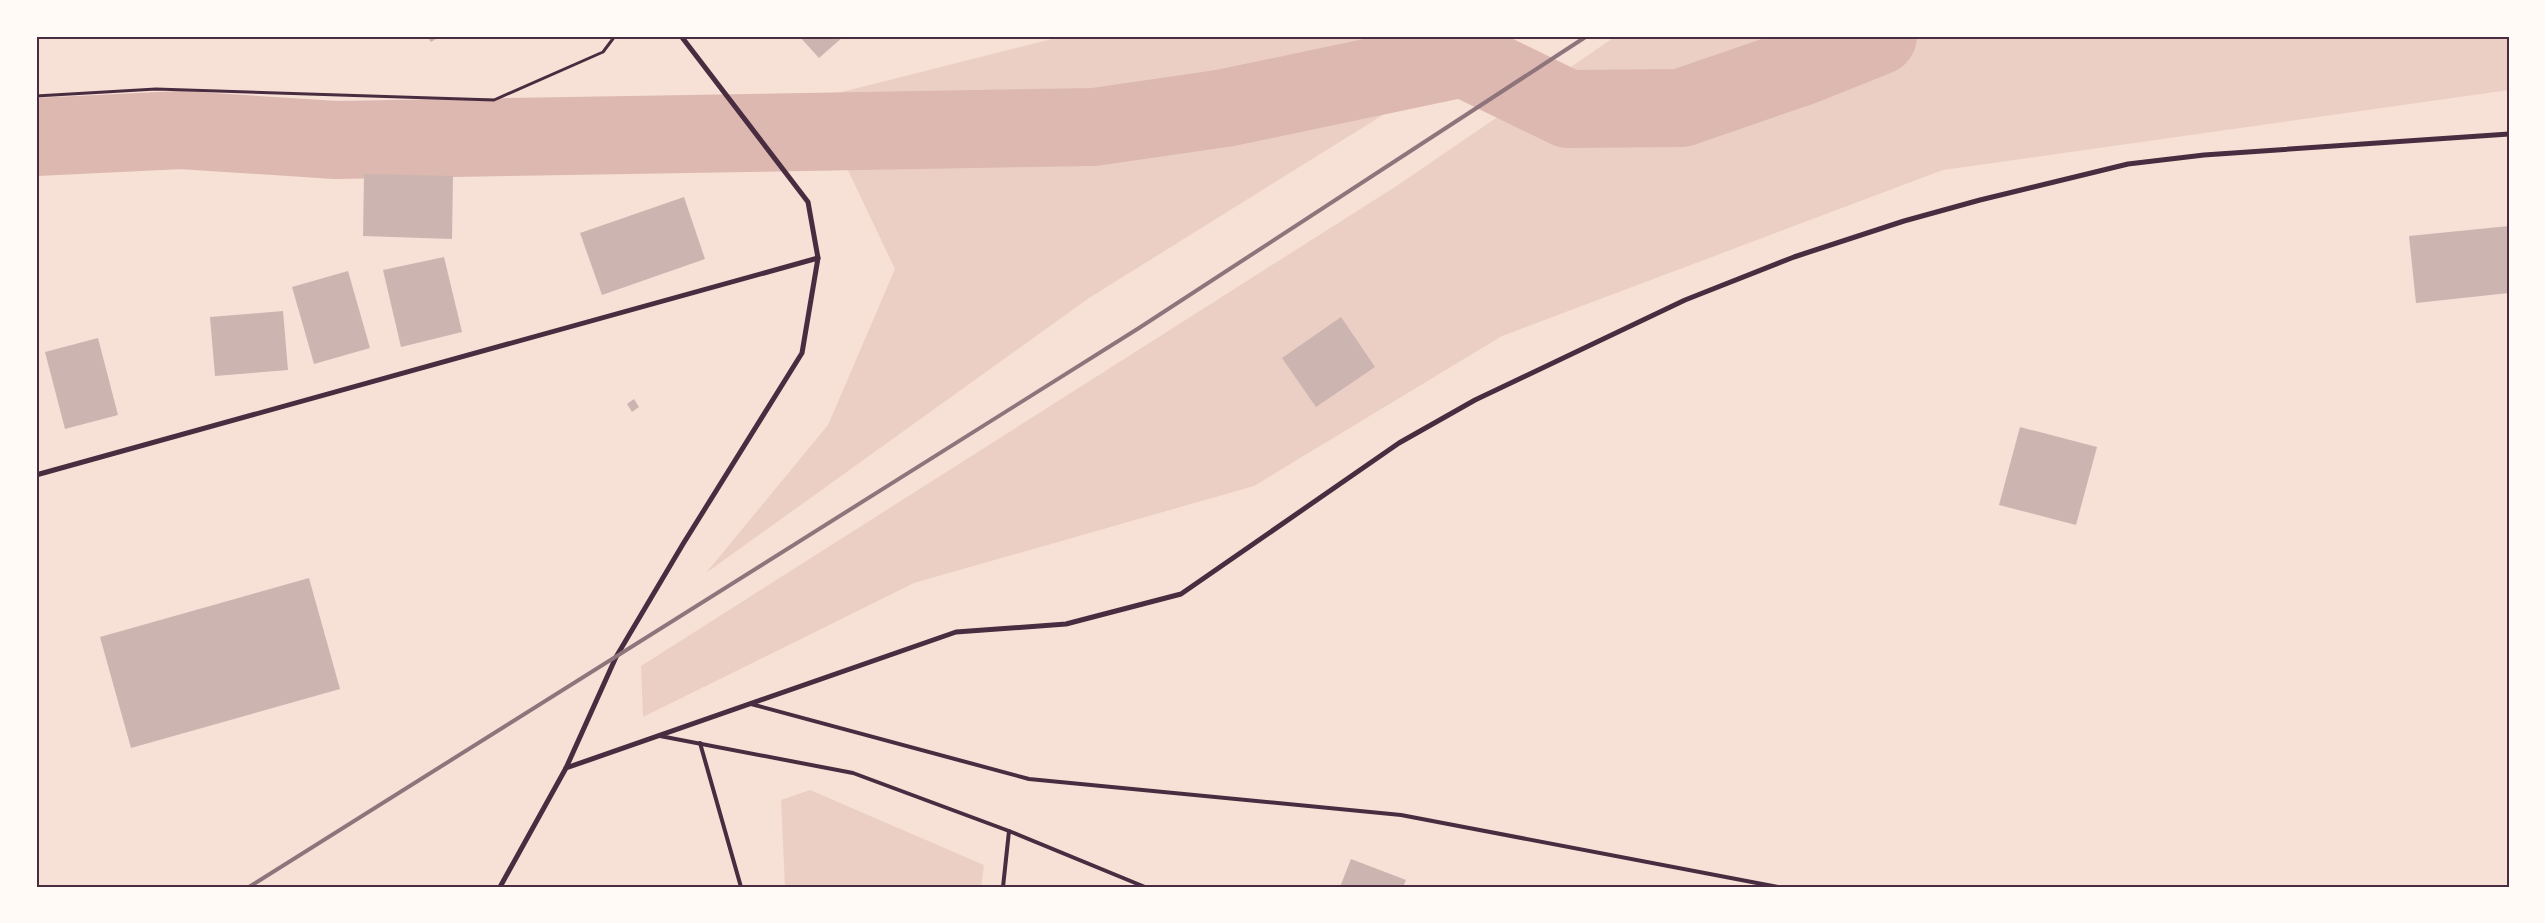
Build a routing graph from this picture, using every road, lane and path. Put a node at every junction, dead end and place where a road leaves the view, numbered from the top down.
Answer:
1 (615, 36) edge
2 (681, 36) edge
3 (36, 96) edge
4 (2509, 134) edge
5 (818, 258) junction
6 (36, 475) edge
7 (749, 704) junction
8 (654, 735) junction
9 (700, 742) junction
10 (566, 768) junction
11 (1009, 830) junction
12 (500, 887) edge
13 (741, 887) edge
14 (1003, 887) edge
15 (1145, 887) edge
16 (1778, 887) edge

1 - 3 path
2 - 5 street
4 - 7 street
5 - 6 street
5 - 10 street
7 - 8 street
7 - 16 lane
8 - 9 lane
8 - 10 street
9 - 11 lane
9 - 13 lane
10 - 12 street
11 - 14 lane
11 - 15 lane

